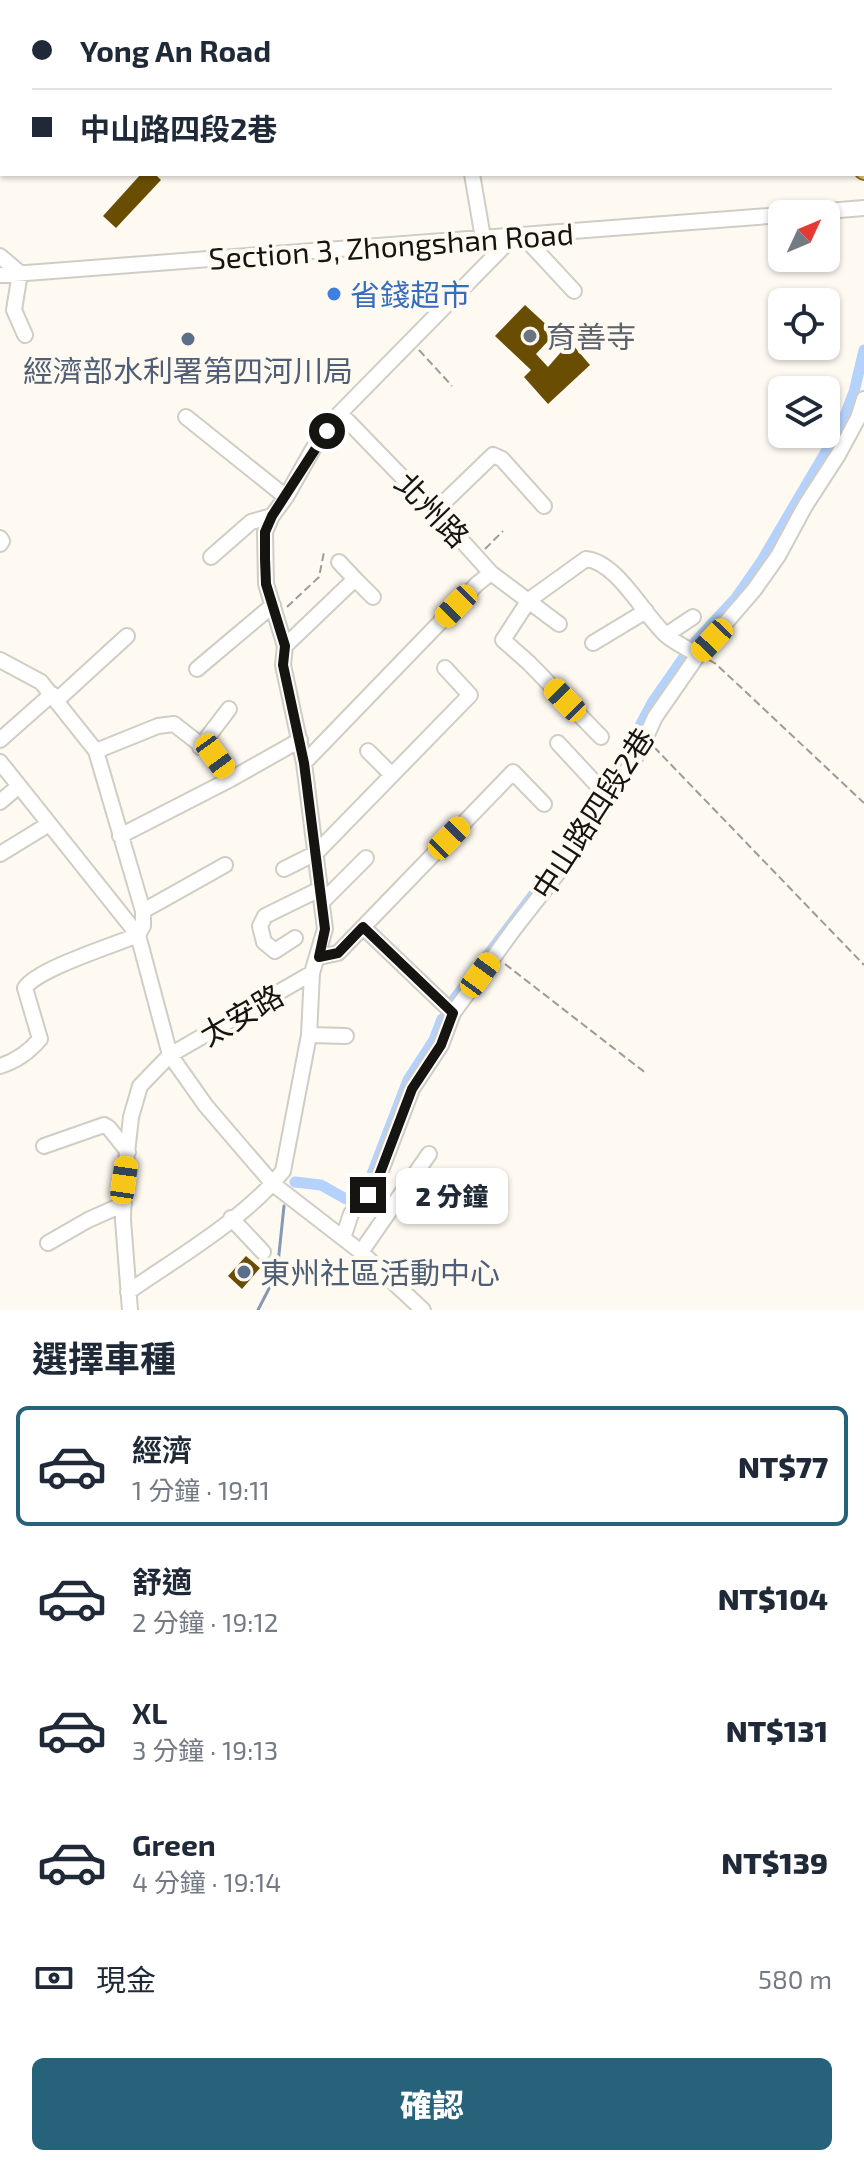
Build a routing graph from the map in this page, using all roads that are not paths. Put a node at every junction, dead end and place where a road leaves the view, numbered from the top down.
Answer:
1 (472, 176) edge
2 (864, 208) edge
3 (840, 210) edge
4 (768, 216) edge
5 (519, 235) junction
6 (483, 238) junction
7 (0, 256) edge
8 (20, 273) junction
9 (0, 275) edge
10 (574, 291) dead end
11 (25, 335) dead end
12 (864, 399) edge
13 (340, 413) junction
14 (186, 417) dead end
15 (286, 497) junction
16 (544, 506) dead end
17 (435, 511) junction
18 (272, 516) junction
19 (211, 557) dead end
20 (339, 562) dead end
21 (491, 573) junction
22 (355, 579) junction
23 (373, 597) dead end
24 (529, 600) junction
25 (275, 610) junction
26 (646, 611) junction
27 (693, 617) dead end
28 (559, 624) dead end
29 (666, 635) junction
30 (127, 636) dead end
31 (593, 643) dead end
32 (285, 646) junction
33 (698, 655) junction
34 (0, 660) edge
35 (445, 668) dead end
36 (197, 669) dead end
37 (55, 697) junction
38 (229, 709) dead end
39 (601, 737) dead end
40 (0, 740) edge
41 (300, 740) junction
42 (558, 743) dead end
43 (200, 747) junction
44 (96, 751) junction
45 (368, 751) dead end
46 (0, 762) edge
47 (304, 763) junction
48 (392, 775) junction
49 (231, 779) junction
50 (19, 786) junction
51 (609, 798) junction
52 (0, 802) edge
53 (544, 804) dead end
54 (49, 824) junction
55 (120, 836) junction
56 (316, 853) junction
57 (0, 854) edge
58 (366, 858) dead end
59 (225, 865) dead end
60 (284, 869) dead end
61 (321, 896) junction
62 (143, 911) junction
63 (363, 927) junction
64 (138, 935) junction
65 (295, 938) dead end
66 (319, 957) junction
67 (312, 973) junction
68 (453, 1013) junction
69 (309, 1035) junction
70 (346, 1036) dead end
71 (170, 1055) junction
72 (0, 1066) edge
73 (44, 1146) dead end
74 (128, 1152) junction
75 (429, 1154) dead end
76 (282, 1191) junction
77 (124, 1204) junction
78 (231, 1218) junction
79 (343, 1238) junction
80 (48, 1243) dead end
81 (263, 1252) dead end
82 (361, 1252) junction
83 (128, 1292) junction
84 (130, 1310) edge
85 (423, 1310) edge

1 - 6 street
2 - 3 street
4 - 5 street, Section 3, Zhongshan Road
5 - 6 street, Section 3, Zhongshan Road
5 - 10 street
5 - 13 street
6 - 8 street, Section 3, Zhongshan Road
7 - 8 street
8 - 9 street, Section 3, Zhongshan Road
8 - 11 street
12 - 33 street, 中山路四段2巷
13 - 15 street
13 - 17 street, 北州路
14 - 15 street
15 - 18 street
16 - 17 street
17 - 21 street, 北州路
18 - 19 street
18 - 25 street
20 - 22 street
21 - 24 street, 北州路
21 - 47 street
22 - 23 street
22 - 32 street
24 - 26 street
24 - 28 street, 北州路
24 - 39 street
25 - 32 street
25 - 36 street
26 - 29 street
26 - 31 street
27 - 29 street
29 - 33 street
30 - 37 street
32 - 41 street
33 - 51 street, 中山路四段2巷
34 - 37 street
35 - 48 street
37 - 40 street
37 - 44 street
38 - 43 street
41 - 47 street
41 - 49 street
42 - 51 street
43 - 44 street
43 - 49 street
44 - 55 street
45 - 48 street
46 - 50 street
47 - 56 street
48 - 56 street
49 - 55 street
50 - 52 street
50 - 54 street
51 - 68 street, 中山路四段2巷
53 - 63 street
54 - 57 street
54 - 64 street
55 - 62 street
56 - 60 street
56 - 61 street
58 - 61 street
59 - 62 street
61 - 65 street
61 - 66 street
62 - 64 street
63 - 66 street
63 - 68 street
64 - 71 street
64 - 72 street
66 - 67 street
67 - 69 street
67 - 71 street, 太安路
68 - 79 street, 中山路四段2巷
69 - 70 street
69 - 76 street
71 - 74 street, 太安路
71 - 76 street
73 - 74 street
74 - 77 street, 太安路
75 - 82 street
76 - 78 street
76 - 79 street
77 - 80 street
77 - 83 street, 太安路
78 - 81 street
78 - 83 street
79 - 82 street
82 - 85 street
83 - 84 street, 太安路

